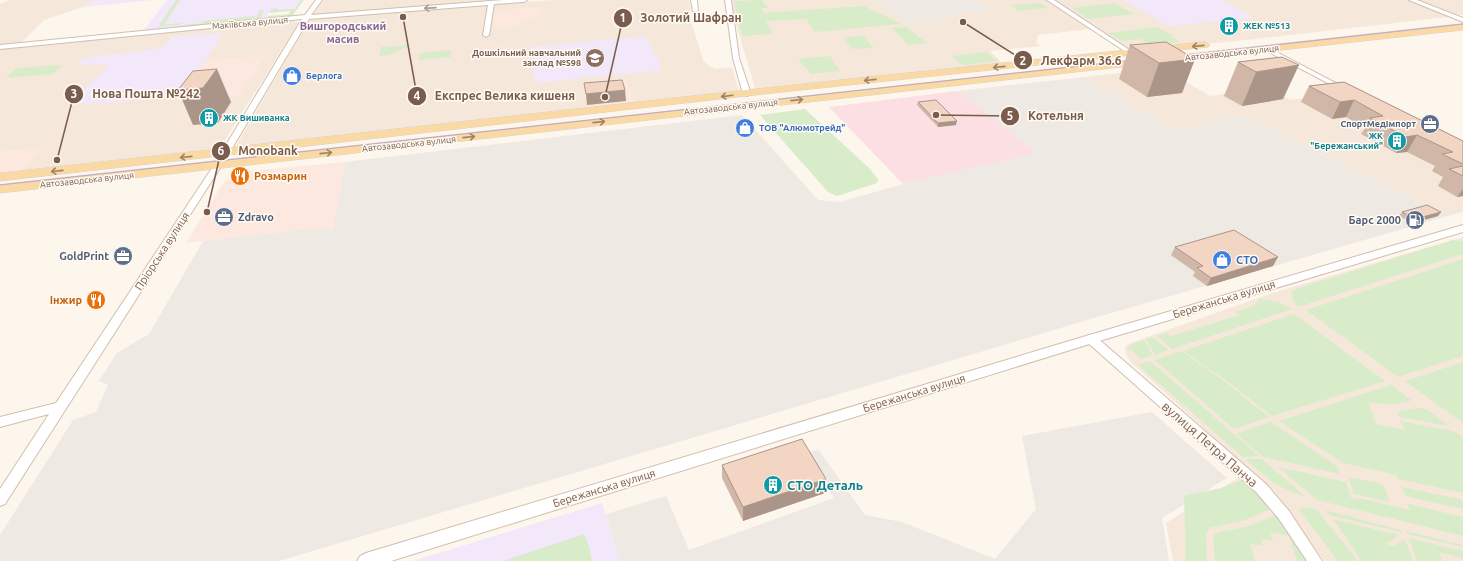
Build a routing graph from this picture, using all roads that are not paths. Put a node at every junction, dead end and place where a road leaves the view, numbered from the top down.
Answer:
1 (319, 0) edge
2 (524, 0) edge
3 (694, 0) edge
4 (728, 0) edge
5 (1050, 0) edge
6 (1412, 0) edge
7 (491, 3) junction
8 (696, 11) dead end
9 (307, 17) junction
10 (1462, 21) edge
11 (486, 35) dead end
12 (0, 47) edge
13 (1267, 49) junction
14 (1131, 53) junction
15 (1351, 93) edge
16 (746, 94) junction
17 (224, 152) junction
18 (218, 165) junction
19 (0, 177) edge
20 (0, 189) edge
21 (1463, 228) edge
22 (1091, 339) junction
23 (60, 407) junction
24 (0, 422) edge
25 (0, 500) edge
26 (366, 561) edge
27 (1315, 561) edge

1 - 9 street, Пріорська вулиця
2 - 7 street, Макіївська вулиця
3 - 8 street
4 - 16 street
5 - 14 street
6 - 10 street
7 -> 9 street, Макіївська вулиця
7 - 11 street
9 - 12 street, Макіївська вулиця
9 - 17 street, Пріорська вулиця
10 - 13 main road, Автозаводська вулиця
10 -> 14 main road, Автозаводська вулиця
13 - 15 street
18 -> 13 main road, Автозаводська вулиця
14 -> 16 main road, Автозаводська вулиця
16 -> 17 main road, Автозаводська вулиця
17 - 18 street, Пріорська вулиця
17 -> 19 main road, Автозаводська вулиця
18 - 20 main road, Автозаводська вулиця
18 - 23 street, Пріорська вулиця
21 - 22 street, Бережанська вулиця
22 - 26 street, Бережанська вулиця
22 - 27 street, вулиця Петра Панча
23 - 24 street
23 - 25 street, Пріорська вулиця

